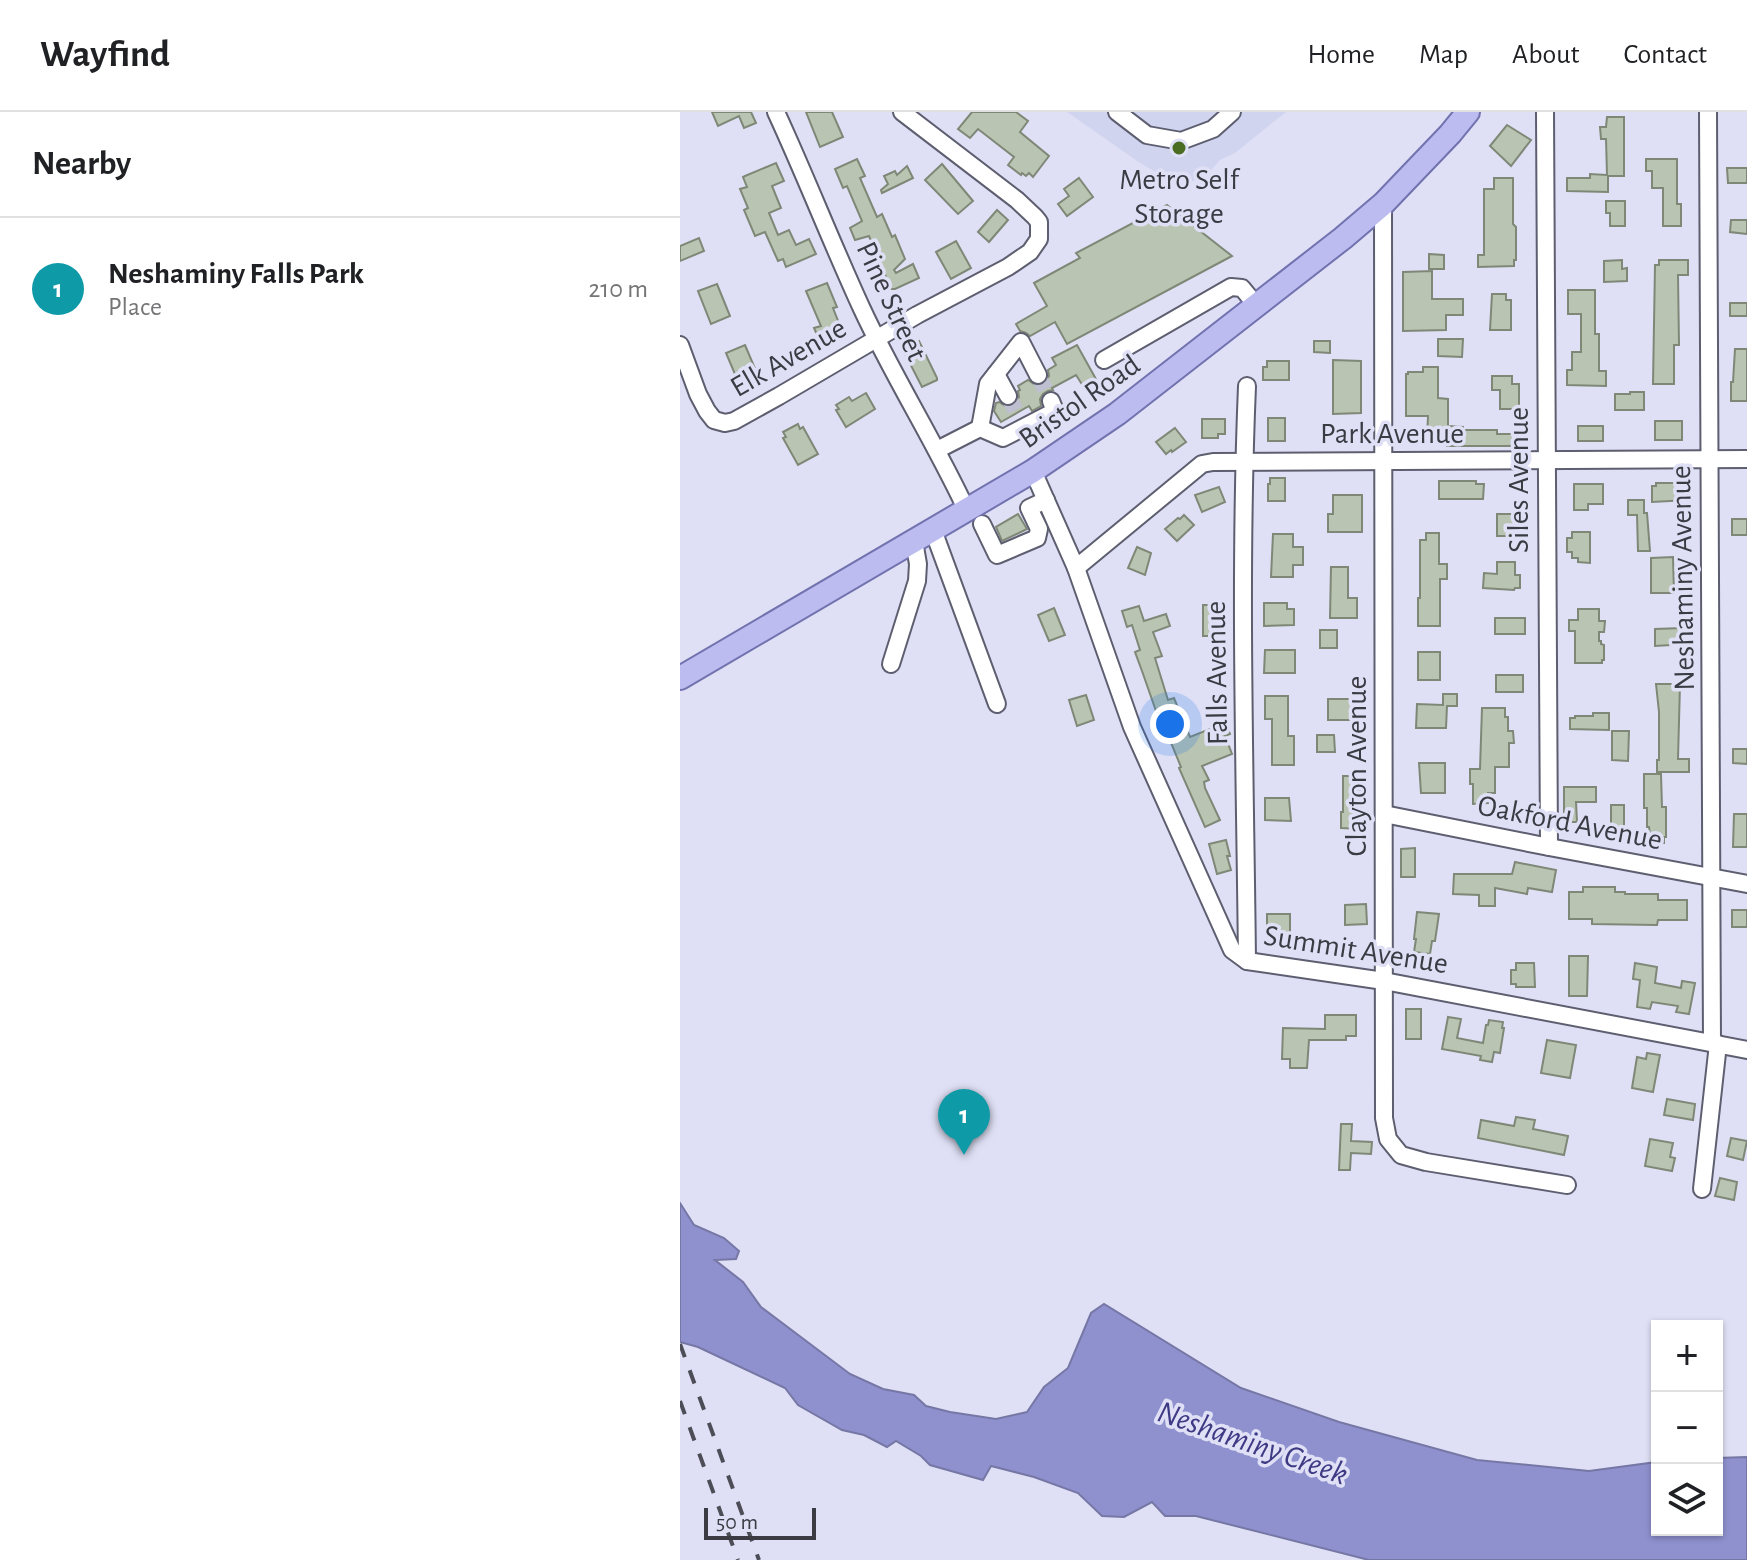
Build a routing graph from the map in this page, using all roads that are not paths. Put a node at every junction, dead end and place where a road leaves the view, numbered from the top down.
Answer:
1 (776, 112) edge
2 (902, 112) edge
3 (1117, 112) edge
4 (1232, 112) edge
5 (1468, 112) edge
6 (1545, 112) edge
7 (1708, 112) edge
8 (1383, 204) junction
9 (1256, 305) junction
10 (877, 339) junction
11 (680, 345) edge
12 (1104, 360) dead end
13 (996, 374) junction
14 (1038, 375) tunnel mouth
15 (1247, 386) dead end
16 (1008, 396) tunnel mouth
17 (1051, 401) dead end
18 (980, 428) junction
19 (937, 450) junction
20 (1747, 459) edge
21 (1546, 460) junction
22 (1708, 460) junction
23 (1244, 462) junction
24 (1383, 462) junction
25 (1033, 471) junction
26 (1046, 500) junction
27 (975, 518) junction
28 (924, 536) junction
29 (1076, 568) junction
30 (891, 664) dead end
31 (680, 678) edge
32 (997, 704) dead end
33 (1384, 814) junction
34 (1549, 847) junction
35 (1713, 878) junction
36 (1747, 884) edge
37 (1247, 961) junction
38 (1384, 981) junction
39 (1715, 1044) junction
40 (1747, 1050) edge
41 (1567, 1185) dead end
42 (1702, 1189) dead end

1 - 10 street, Pine Street
2 - 10 street, Elk Avenue
3 - 4 street
5 - 8 main road, Bristol Road
6 - 21 street, Siles Avenue
7 - 22 street, Neshaminy Avenue
8 - 9 main road, Bristol Road
8 - 24 street, Clayton Avenue
9 - 12 street
9 - 25 main road, Bristol Road
10 - 11 street, Elk Avenue
10 - 19 street, Pine Street
13 - 14 street
13 - 16 street
13 - 18 street
15 - 23 street, Falls Avenue
17 - 18 street
18 - 19 street
19 - 27 street, Pine Street
20 - 22 street, Park Avenue
21 - 22 street, Park Avenue
21 - 24 street, Park Avenue
21 - 34 street, Siles Avenue
22 - 35 street, Neshaminy Avenue
23 - 24 street, Park Avenue
23 - 29 street, Park Avenue
23 - 37 street, Falls Avenue
24 - 33 street, Clayton Avenue
25 - 26 street, Summit Avenue
25 - 27 main road, Bristol Road
26 - 27 street, Pine Street
26 - 29 street, Summit Avenue
27 - 28 main road, Bristol Road
28 - 30 street
28 - 31 main road, Bristol Road
28 - 32 street
29 - 37 street, Summit Avenue
33 - 34 street, Oakford Avenue
33 - 38 street, Clayton Avenue
34 - 35 street, Oakford Avenue
35 - 36 street, Oakford Avenue
35 - 39 street, Neshaminy Avenue
37 - 38 street, Summit Avenue
38 - 39 street, Summit Avenue
38 - 41 street, Clayton Avenue
39 - 40 street, Summit Avenue
39 - 42 street, Neshaminy Avenue

